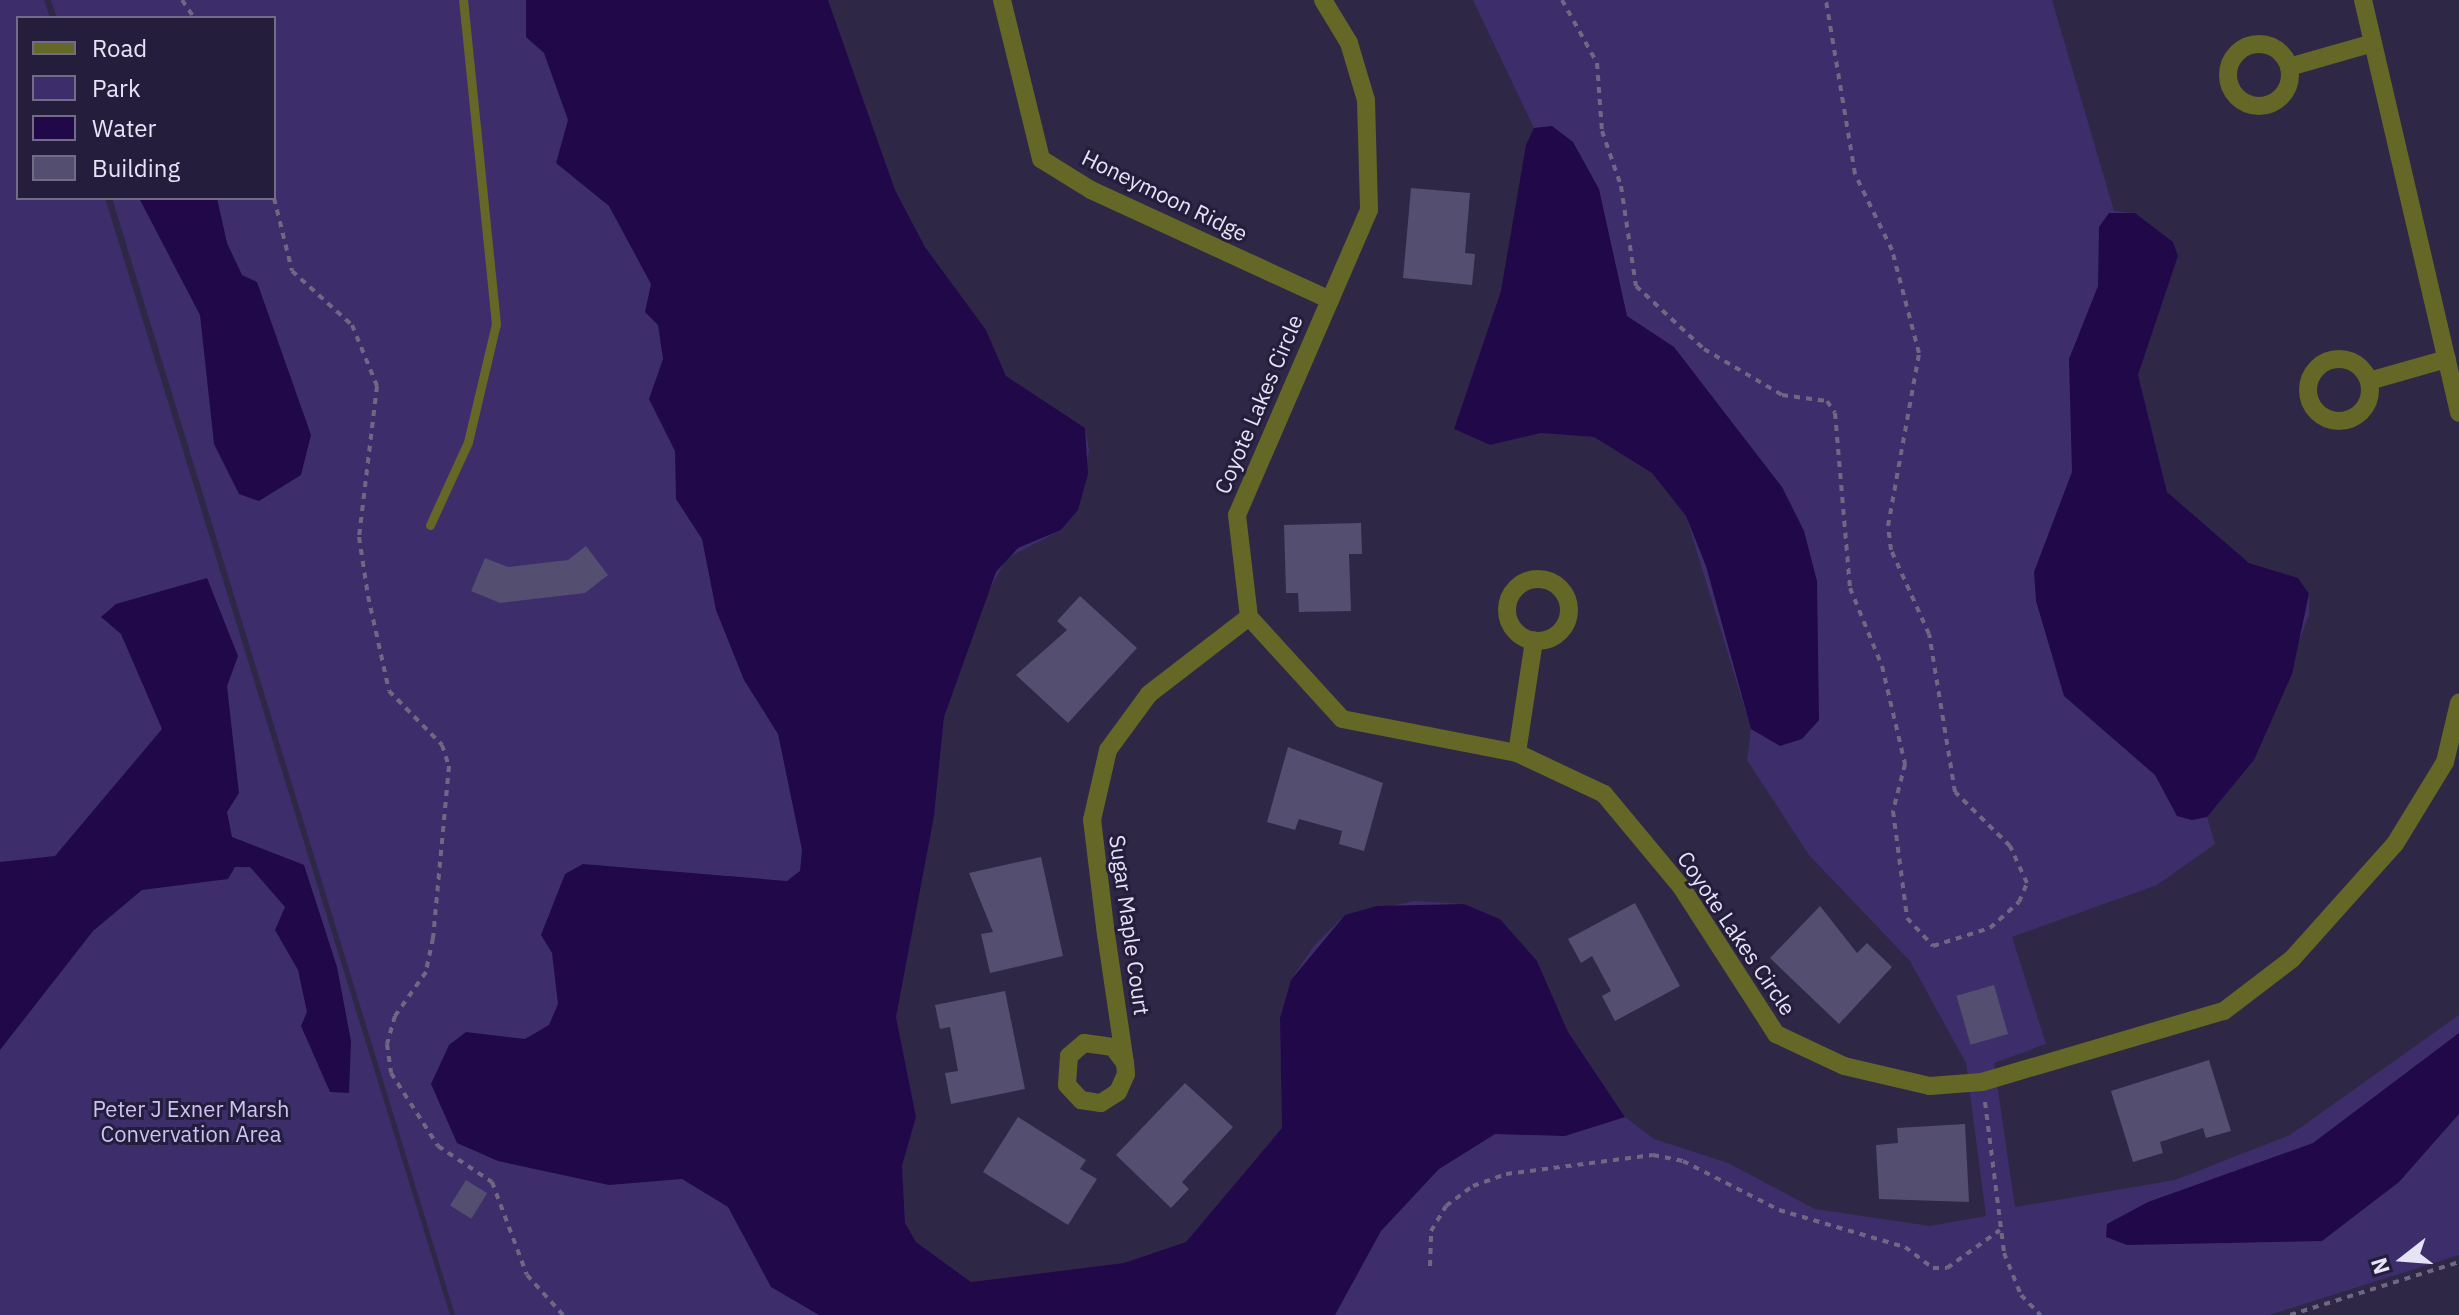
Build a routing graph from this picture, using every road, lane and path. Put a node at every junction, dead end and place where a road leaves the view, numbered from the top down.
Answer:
1 (463, 0) edge
2 (1002, 0) edge
3 (1323, 0) edge
4 (1562, 0) edge
5 (1826, 0) edge
6 (2363, 0) edge
7 (2373, 43) junction
8 (2289, 67) dead end
9 (274, 200) edge
10 (1330, 300) junction
11 (2447, 359) junction
12 (2369, 381) dead end
13 (2459, 413) edge
14 (430, 525) dead end
15 (1249, 617) junction
16 (1534, 640) dead end
17 (2459, 703) edge
18 (1517, 753) junction
19 (2452, 765) edge
20 (1125, 1063) dead end
21 (1984, 1095) dead end
22 (2000, 1230) junction
23 (2459, 1262) edge
24 (1430, 1266) dead end
25 (563, 1315) edge
26 (2040, 1315) edge
27 (2290, 1315) edge

1 - 14 lane
2 - 10 street, Honeymoon Ridge
3 - 10 street, Coyote Lakes Circle
4 - 5 path
6 - 7 street
7 - 8 street
7 - 11 street
9 - 25 path
10 - 15 street, Coyote Lakes Circle
11 - 12 street
11 - 13 street
15 - 18 street, Coyote Lakes Circle
15 - 20 street, Sugar Maple Court
16 - 18 street
17 - 19 street, Coyote Lakes Circle
18 - 19 street, Coyote Lakes Circle
21 - 22 path
22 - 24 path
22 - 26 path
23 - 27 path

